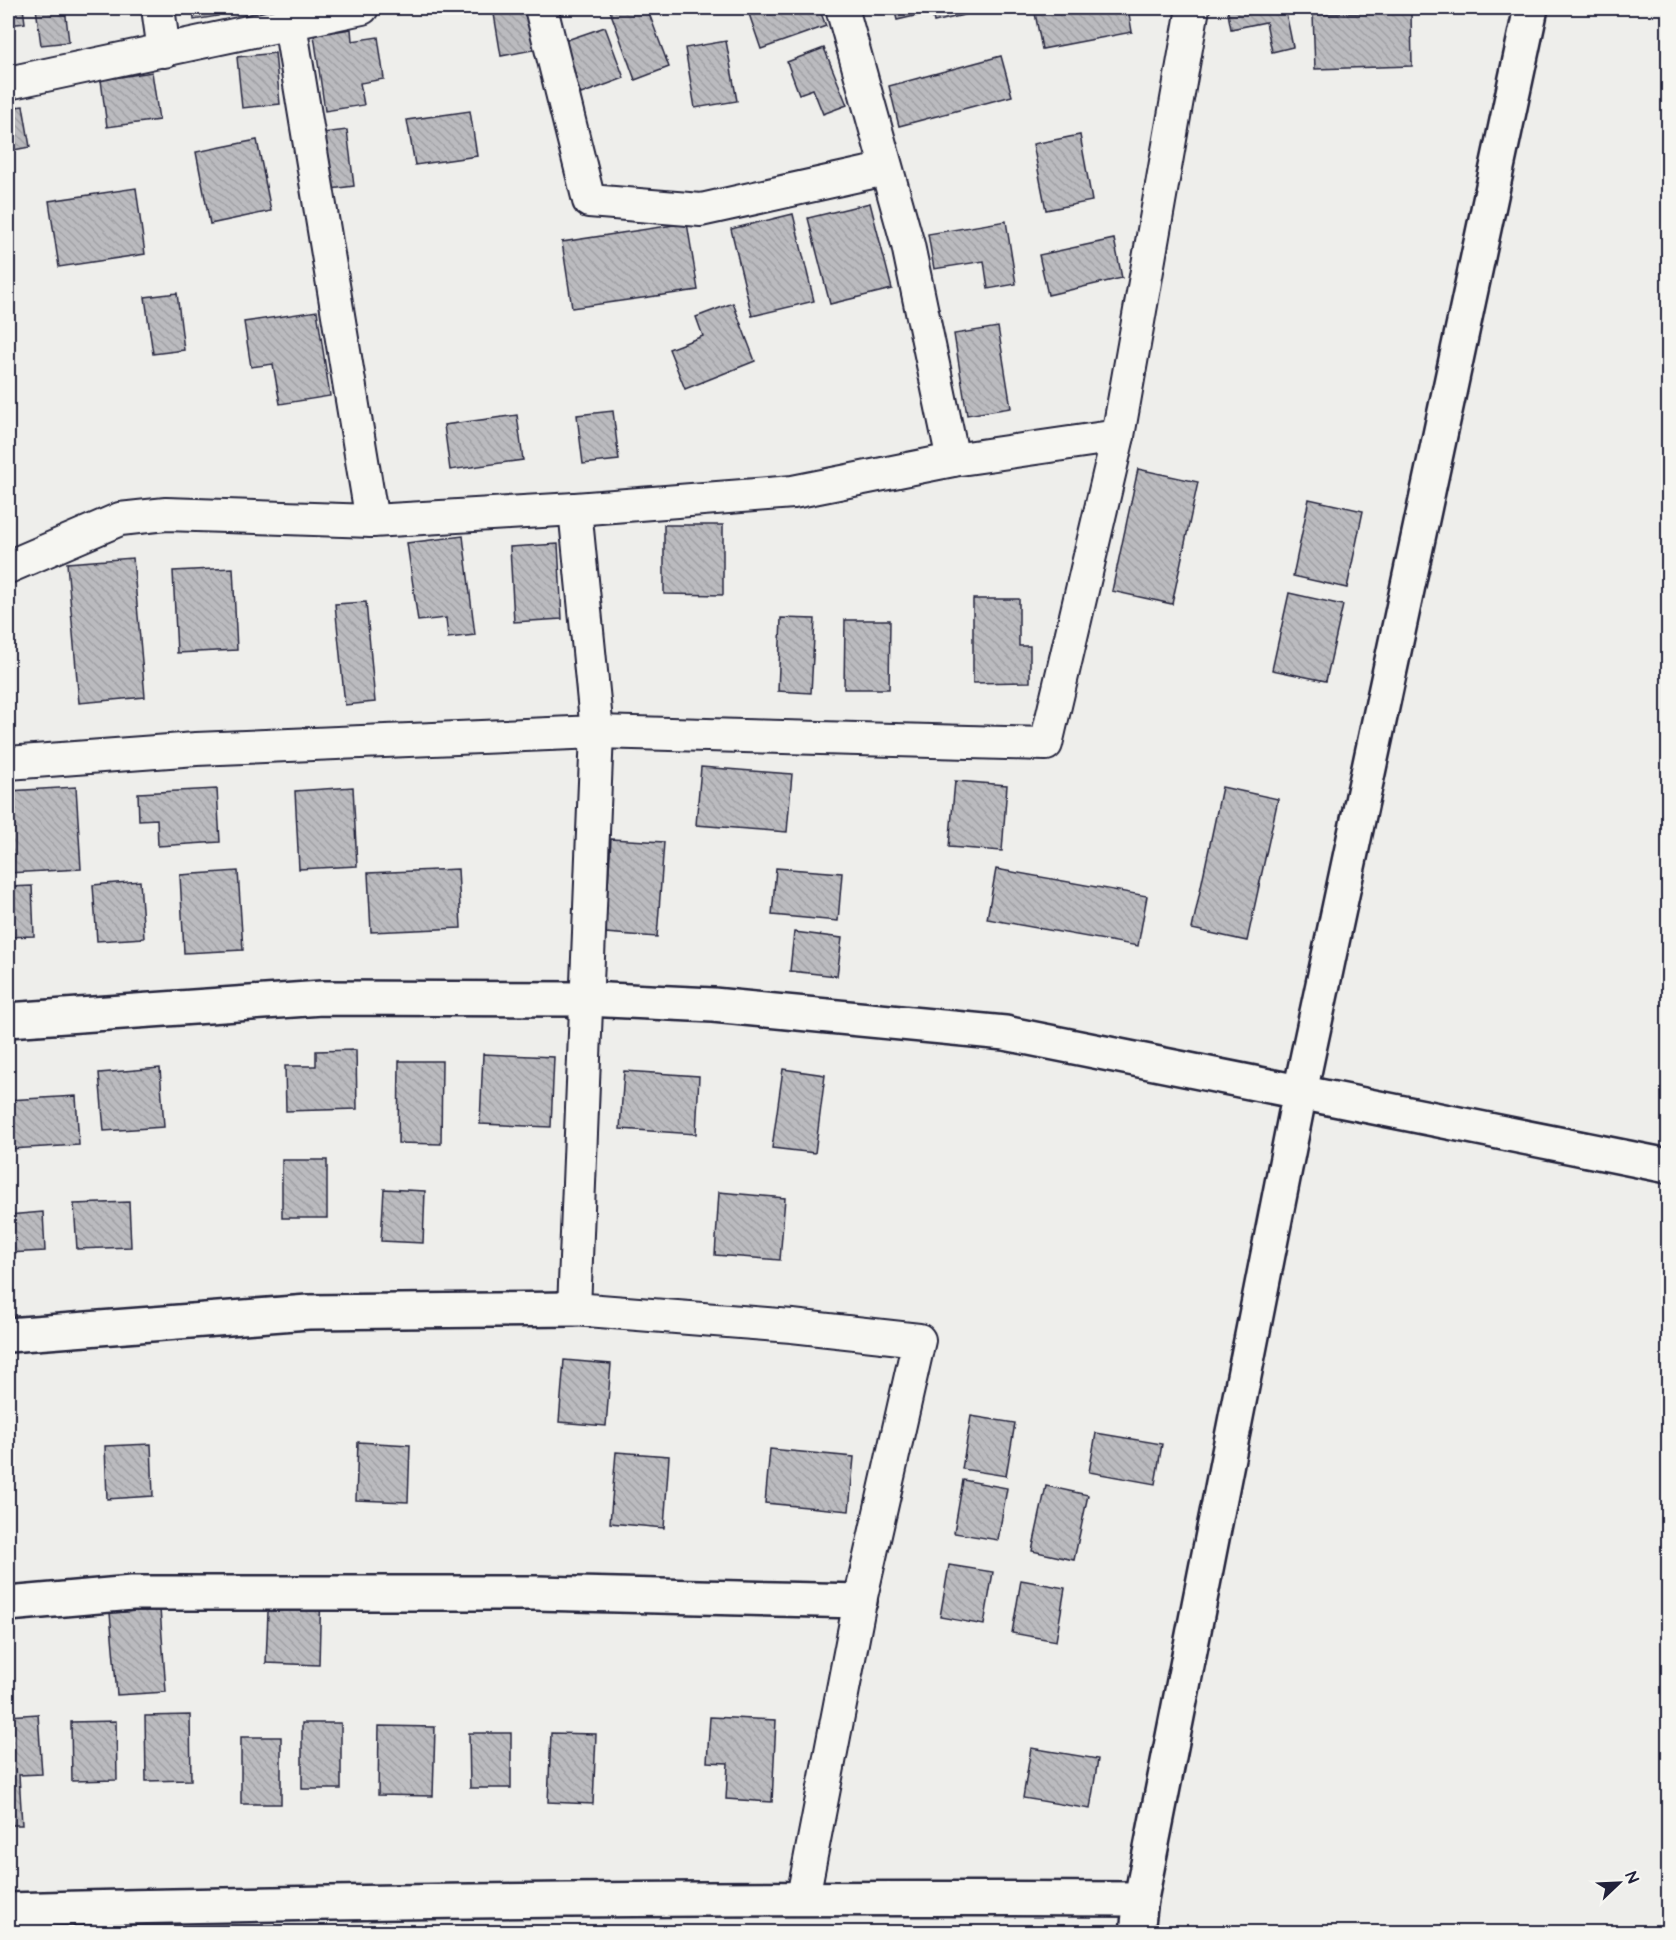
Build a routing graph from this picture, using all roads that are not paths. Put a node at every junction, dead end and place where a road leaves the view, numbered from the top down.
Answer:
1 (158, 8) edge
2 (362, 8) edge
3 (541, 8) edge
4 (842, 8) edge
5 (1193, 8) edge
6 (1531, 8) edge
7 (290, 24) junction
8 (164, 51) junction
9 (8, 83) edge
10 (886, 169) junction
11 (1118, 436) junction
12 (953, 460) junction
13 (575, 509) junction
14 (372, 521) junction
15 (8, 567) edge
16 (597, 732) junction
17 (8, 763) edge
18 (586, 999) junction
19 (8, 1020) edge
20 (1300, 1092) junction
21 (1668, 1166) edge
22 (574, 1309) junction
23 (8, 1335) edge
24 (860, 1601) junction
25 (8, 1604) edge
26 (803, 1897) junction
27 (1141, 1899) junction
28 (8, 1910) edge
29 (1137, 1932) edge

1 - 8 street
2 - 7 street
3 - 10 street
4 - 10 street
5 - 11 street
6 - 20 street
7 - 8 street
7 - 14 street
8 - 9 street
10 - 12 street
11 - 12 street
11 - 16 street
12 - 13 street
13 - 14 street
13 - 16 street
14 - 15 street
16 - 17 street
16 - 18 street
18 - 19 street
18 - 20 street
18 - 22 street
20 - 21 street
20 - 27 street
22 - 23 street
22 - 24 street
24 - 25 street
24 - 26 street
26 - 27 street
26 - 28 street
27 - 29 street

